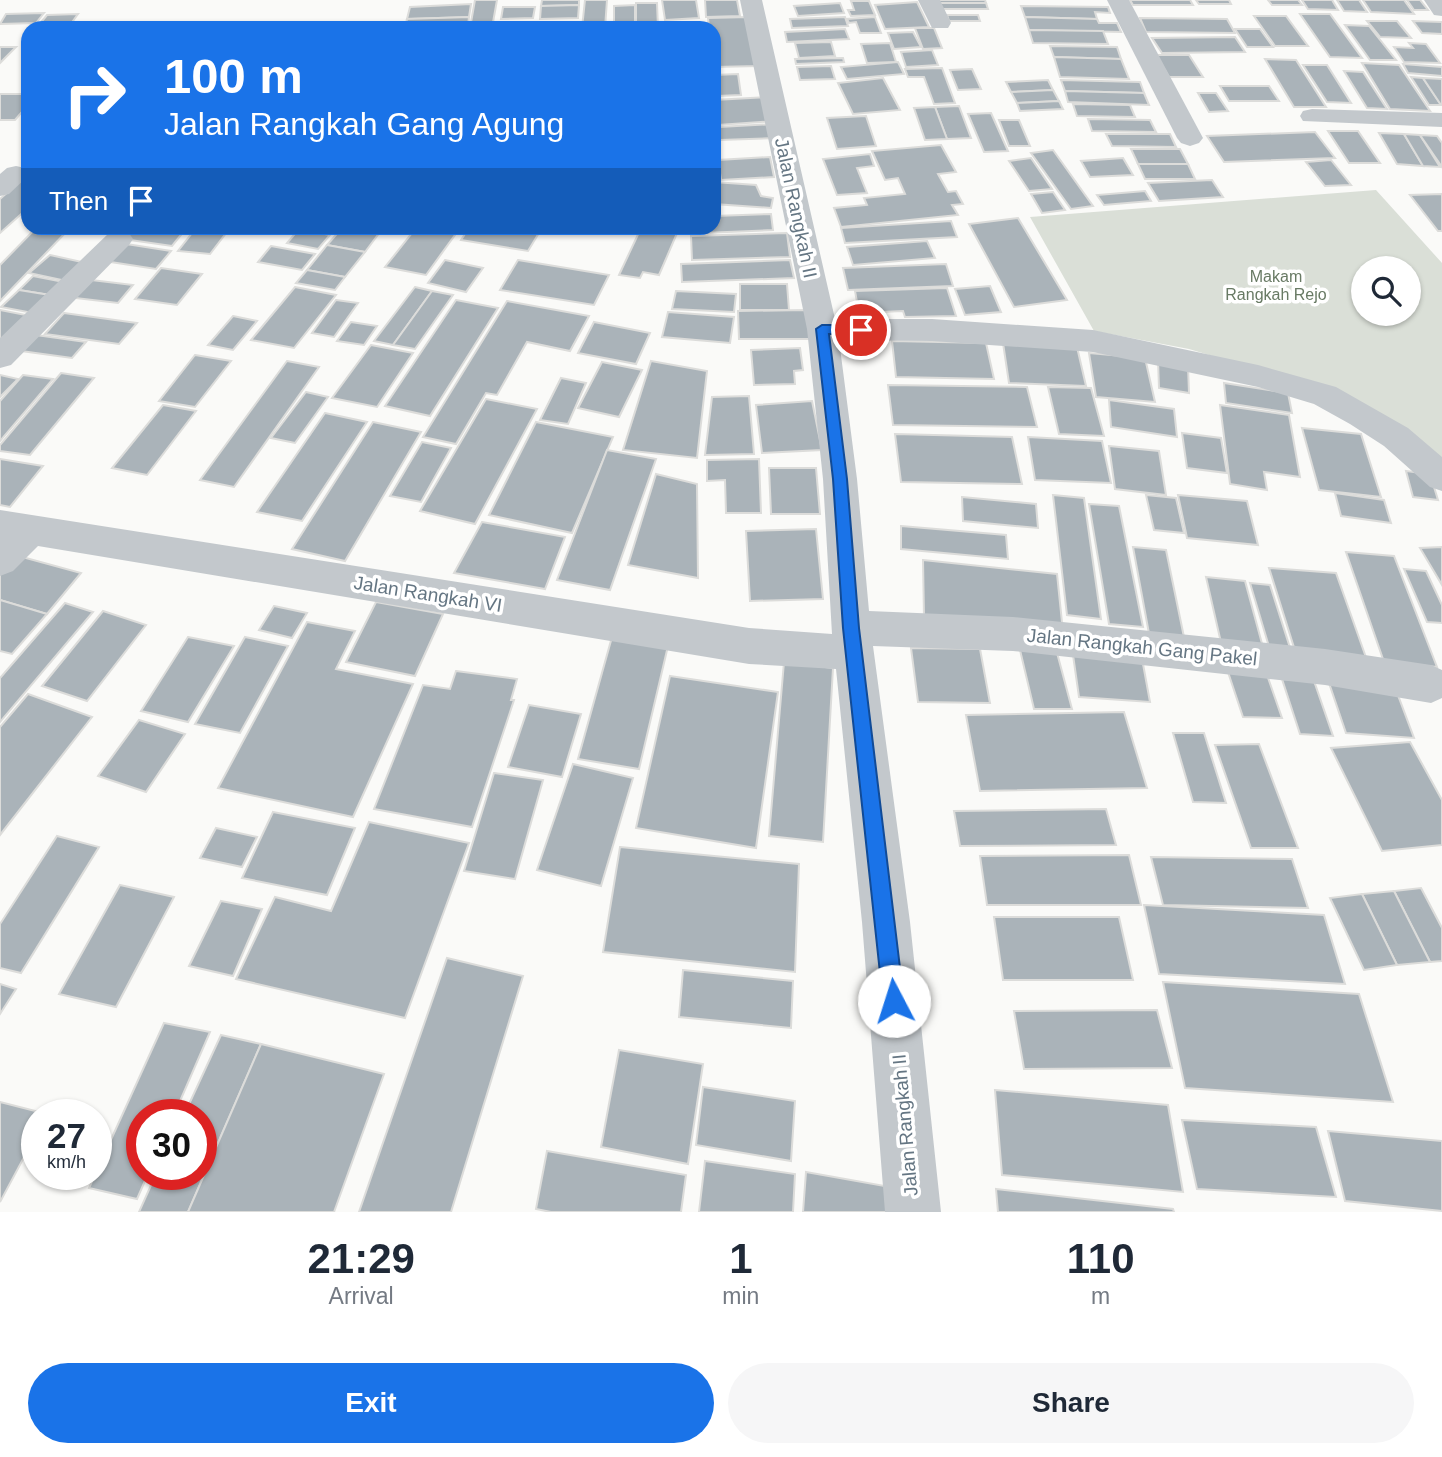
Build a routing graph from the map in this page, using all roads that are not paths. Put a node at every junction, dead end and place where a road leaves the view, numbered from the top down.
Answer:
1 (751, 0) edge
2 (929, 0) edge
3 (1118, 0) edge
4 (1434, 0) edge
5 (1442, 10) edge
6 (940, 23) dead end
7 (1312, 116) dead end
8 (1442, 120) edge
9 (1190, 138) dead end
10 (119, 239) dead end
11 (822, 329) junction
12 (0, 357) edge
13 (1442, 477) edge
14 (15, 528) edge
15 (0, 560) edge
16 (854, 641) junction
17 (1431, 684) dead end
18 (913, 1212) edge

1 - 11 street, Jalan Rangkah II
2 - 6 street
3 - 9 street
4 - 5 street
7 - 8 street
10 - 12 street
11 - 13 street
11 - 16 street, Jalan Rangkah II
14 - 15 street
14 - 16 street, Jalan Rangkah VI
16 - 17 street, Jalan Rangkah Gang Pakel
16 - 18 street, Jalan Rangkah II

